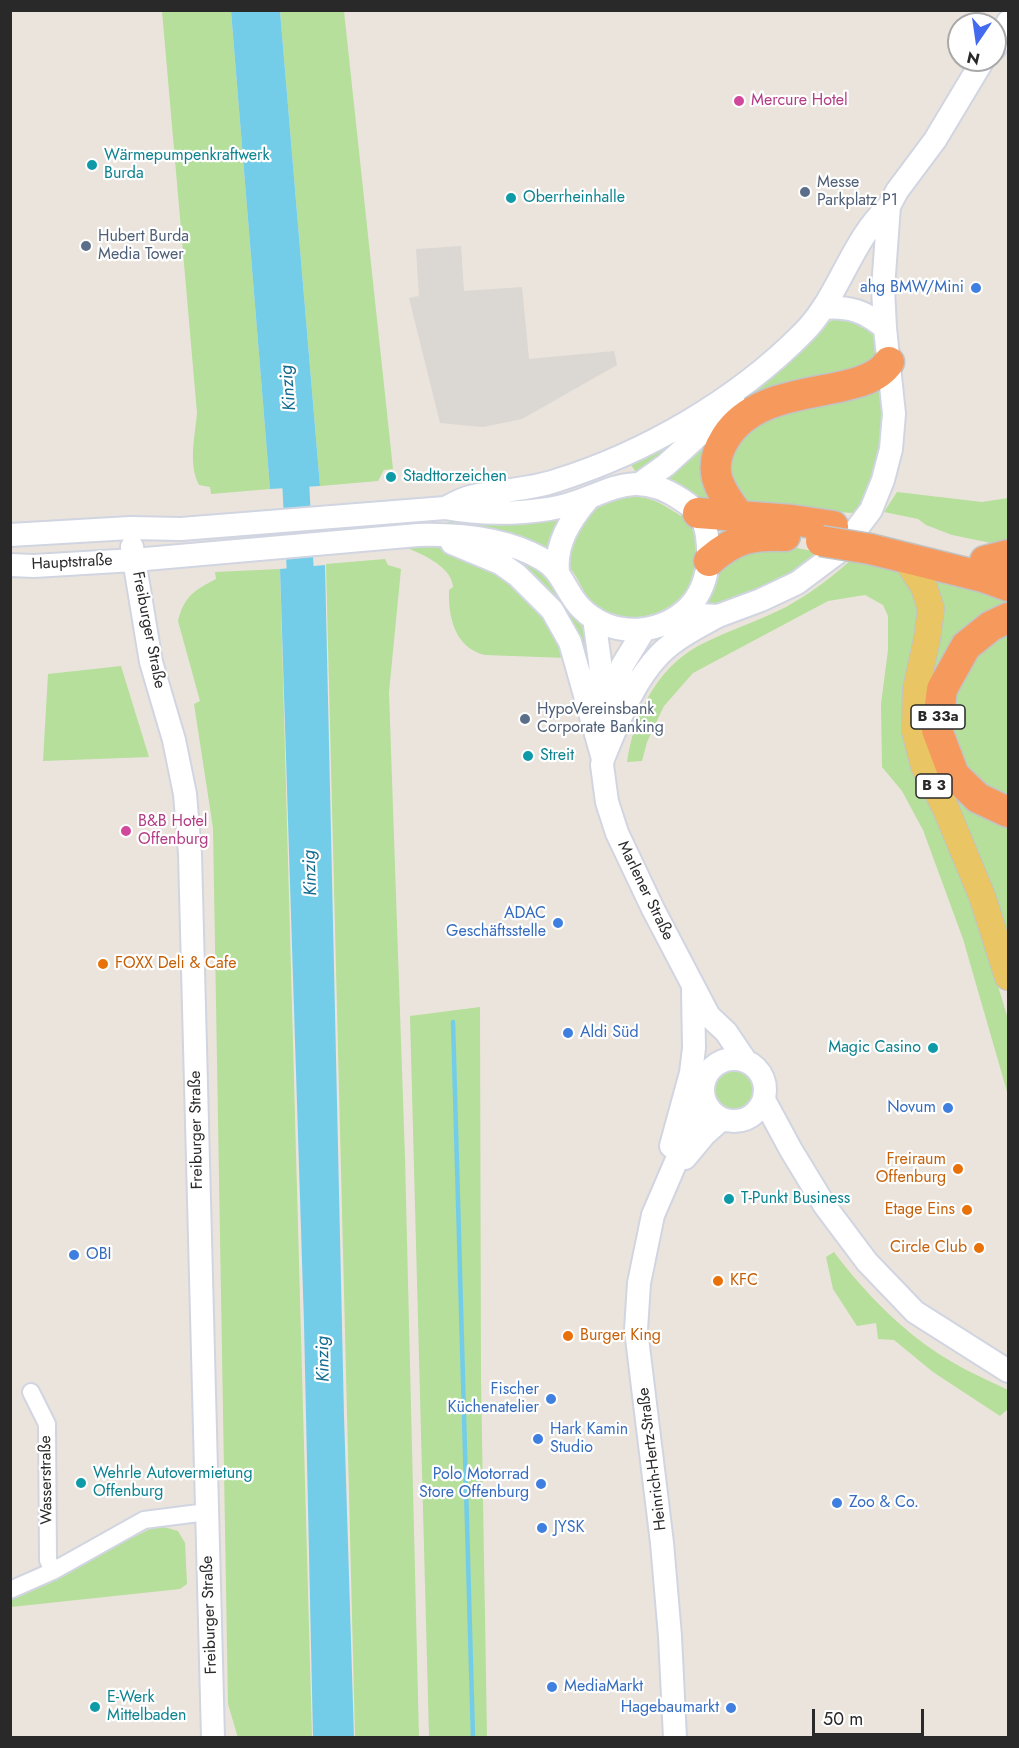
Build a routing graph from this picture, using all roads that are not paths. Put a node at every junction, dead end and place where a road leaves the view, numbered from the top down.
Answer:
1 (976, 72) edge
2 (889, 206) junction
3 (823, 308) junction
4 (885, 328) junction
5 (889, 362) junction
6 (755, 376) junction
7 (641, 483) junction
8 (588, 499) junction
9 (445, 508) junction
10 (698, 513) junction
11 (739, 516) junction
12 (130, 528) junction
13 (827, 533) junction
14 (21, 535) edge
15 (431, 535) junction
16 (875, 542) junction
17 (905, 558) junction
18 (134, 560) junction
19 (709, 561) junction
20 (1001, 561) edge
21 (10, 565) edge
22 (558, 572) junction
23 (1008, 586) edge
24 (682, 614) junction
25 (718, 616) junction
26 (594, 618) junction
27 (1008, 618) edge
28 (644, 630) junction
29 (604, 735) junction
30 (1008, 812) edge
31 (1008, 977) edge
32 (693, 985) junction
33 (709, 1016) junction
34 (745, 1060) junction
35 (711, 1069) junction
36 (704, 1098) junction
37 (764, 1100) junction
38 (733, 1120) junction
39 (791, 1150) junction
40 (671, 1177) junction
41 (1008, 1371) edge
42 (32, 1392) dead end
43 (207, 1512) junction
44 (53, 1571) junction
45 (10, 1590) edge
46 (213, 1737) edge
47 (675, 1737) edge

1 - 2 main road
2 - 3 main road
2 - 4 main road, Marlener Straße
3 - 4 main road
3 - 6 main road
4 - 5 main road, Marlener Straße
5 - 11 highway
5 - 25 main road, Marlener Straße
6 - 7 main road
6 - 9 main road
7 - 8 main road
7 - 10 main road
8 - 9 main road
8 - 22 main road
9 - 12 main road, Hauptstraße
10 - 11 highway
10 - 19 main road
11 - 13 highway
12 - 14 main road, Hauptstraße
12 - 18 main road, Freiburger Straße
13 - 16 highway, bridge
13 - 19 highway
15 - 18 main road, Hauptstraße
15 - 22 main road
15 - 29 main road
16 - 17 highway
16 - 20 highway
17 - 23 highway
17 - 31 main road, B 3
18 - 21 main road, Hauptstraße
18 - 43 main road, Freiburger Straße
19 - 24 main road
22 - 26 main road
24 - 25 main road
24 - 28 main road
25 - 29 main road, Marlener Straße
26 - 28 main road
26 - 29 main road, Marlener Straße
27 - 30 highway, B 33a
28 - 29 main road, Marlener Straße
29 - 32 main road, Marlener Straße
32 - 33 main road, Marlener Straße
32 - 40 main road, Heinrich-Hertz-Straße
33 - 34 main road, Marlener Straße
33 - 35 main road, Marlener Straße
34 - 35 main road
34 - 37 main road
35 - 36 main road
36 - 38 main road
36 - 40 main road, Heinrich-Hertz-Straße
37 - 38 main road
37 - 39 main road
38 - 39 main road
38 - 40 main road, Heinrich-Hertz-Straße
39 - 41 main road
40 - 47 main road, Heinrich-Hertz-Straße
42 - 44 street, Wasserstraße
43 - 44 street
43 - 46 main road, Freiburger Straße
44 - 45 street

